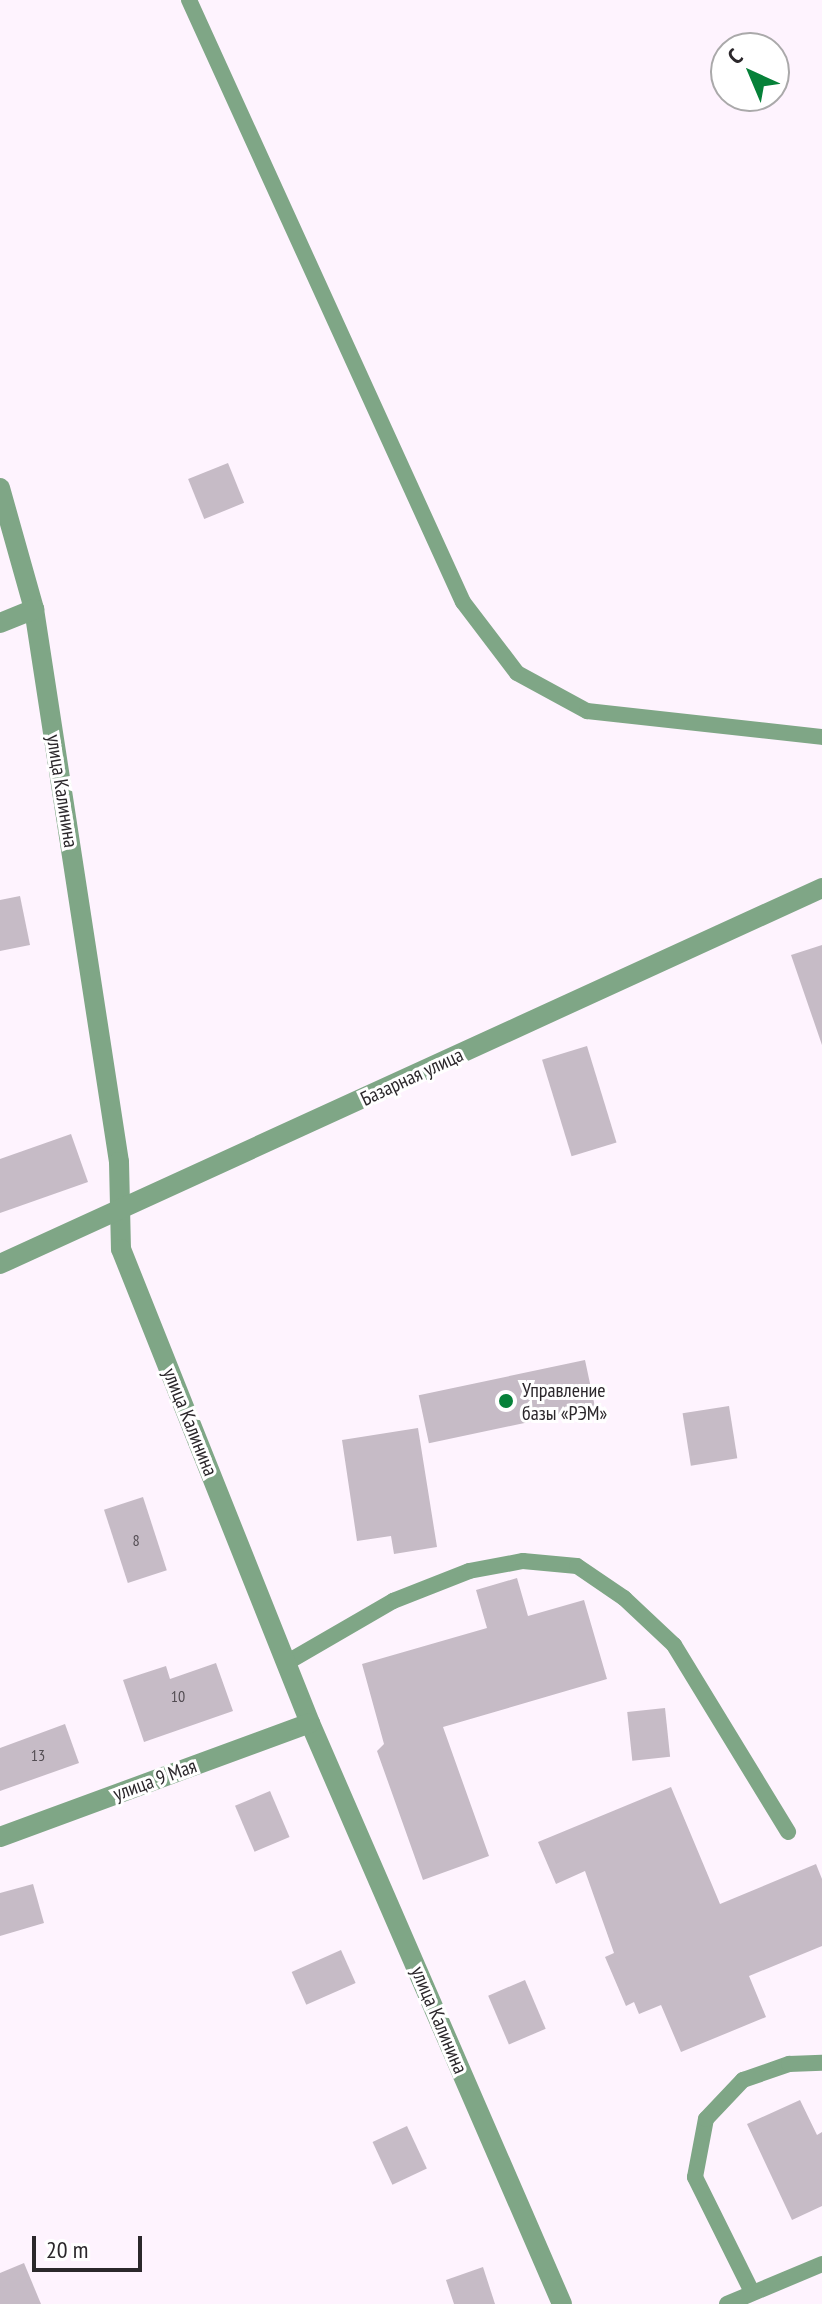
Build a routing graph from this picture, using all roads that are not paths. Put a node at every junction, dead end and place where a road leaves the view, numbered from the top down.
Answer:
1 (189, 0) edge
2 (0, 488) edge
3 (34, 609) junction
4 (0, 623) edge
5 (822, 737) edge
6 (822, 888) edge
7 (120, 1212) junction
8 (0, 1264) edge
9 (286, 1663) junction
10 (310, 1723) junction
11 (788, 1832) dead end
12 (0, 1837) edge
13 (822, 2063) edge
14 (822, 2264) edge
15 (751, 2290) junction
16 (562, 2304) edge
17 (727, 2304) edge

1 - 5 lane
2 - 3 street, улица Калинина
3 - 4 street
3 - 7 street, улица Калинина
6 - 7 street, Базарная улица
7 - 8 street, Базарная улица
7 - 9 street, улица Калинина
9 - 10 street, улица Калинина
9 - 11 lane
10 - 12 street, улица 9 Мая
10 - 16 street, улица Калинина
13 - 15 lane
14 - 15 lane
15 - 17 lane

